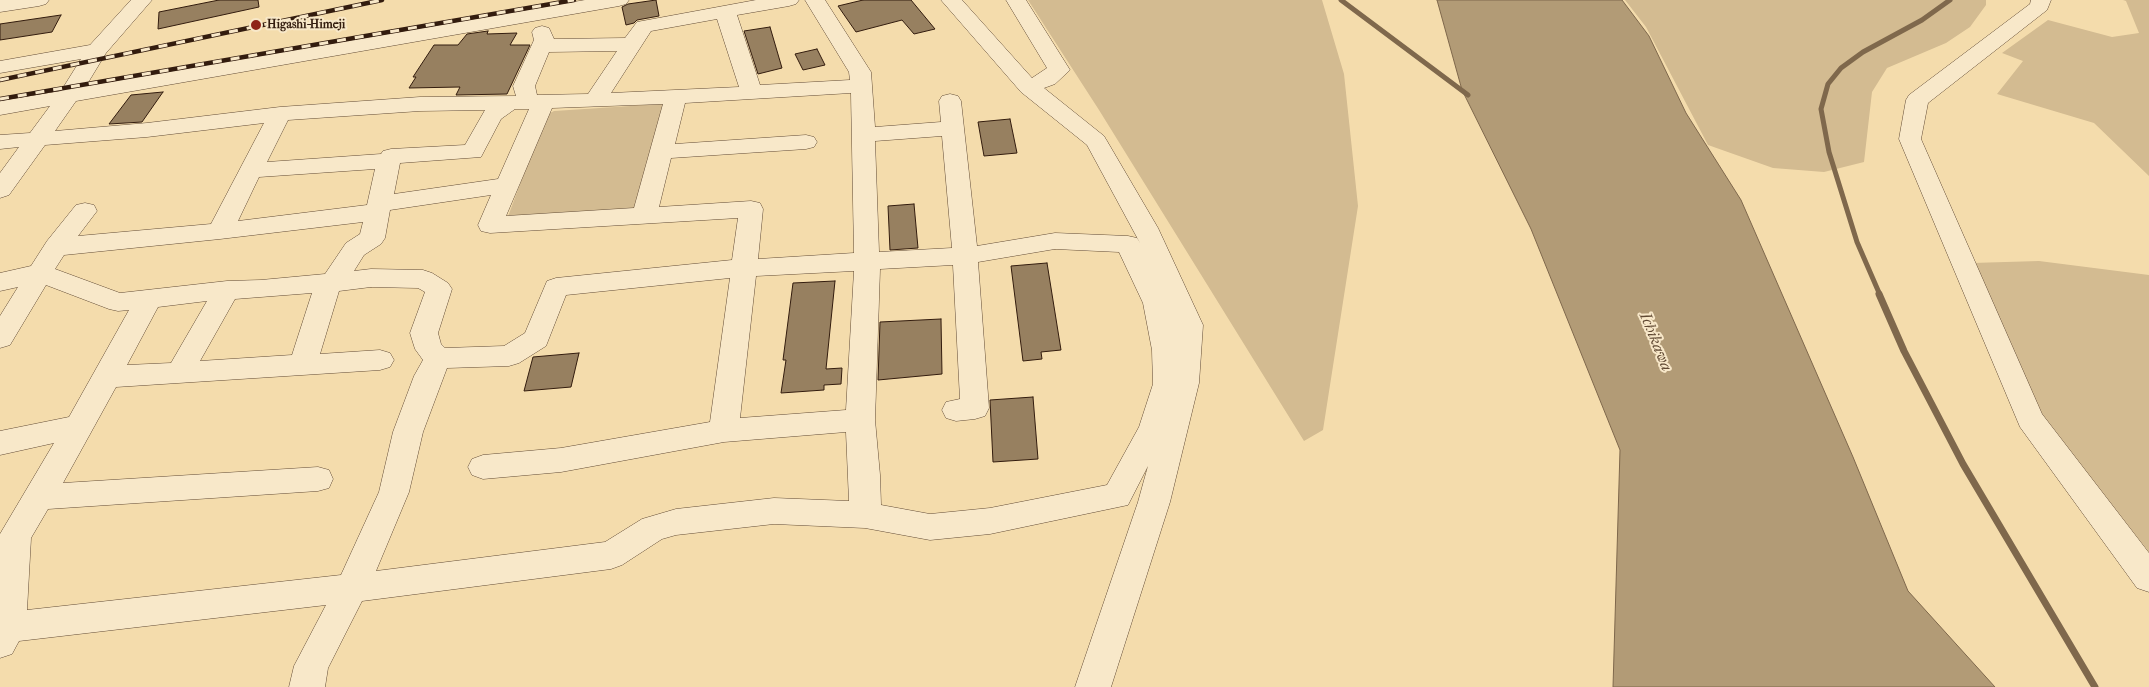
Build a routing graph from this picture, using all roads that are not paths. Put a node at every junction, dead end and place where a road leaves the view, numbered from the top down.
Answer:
1 (39, 0) edge
2 (142, 0) edge
3 (619, 0) edge
4 (789, 0) edge
5 (815, 0) edge
6 (951, 0) edge
7 (1016, 0) edge
8 (2040, 0) edge
9 (0, 6) edge
10 (510, 10) edge
11 (725, 11) junction
12 (631, 45) junction
13 (97, 50) junction
14 (0, 67) edge
15 (862, 86) junction
16 (1029, 87) junction
17 (752, 92) junction
18 (69, 96) junction
19 (676, 97) junction
20 (595, 100) junction
21 (950, 101) dead end
22 (527, 102) junction
23 (0, 108) edge
24 (280, 114) junction
25 (953, 128) junction
26 (864, 135) junction
27 (39, 138) junction
28 (0, 142) edge
29 (806, 142) dead end
30 (662, 152) junction
31 (388, 162) junction
32 (250, 171) junction
33 (507, 185) junction
34 (0, 190) edge
35 (379, 208) junction
36 (85, 211) dead end
37 (644, 217) junction
38 (220, 231) junction
39 (56, 247) junction
40 (964, 256) junction
41 (867, 262) junction
42 (743, 268) junction
43 (40, 273) junction
44 (0, 282) edge
45 (333, 282) junction
46 (226, 290) junction
47 (149, 298) junction
48 (0, 338) edge
49 (438, 358) junction
50 (380, 360) dead end
51 (303, 363) junction
52 (180, 372) junction
53 (107, 378) junction
54 (1176, 383) junction
55 (956, 410) dead end
56 (860, 420) junction
57 (80, 426) junction
58 (724, 431) junction
59 (0, 443) edge
60 (483, 467) dead end
61 (318, 479) dead end
62 (40, 497) junction
63 (864, 515) junction
64 (2149, 578) edge
65 (352, 588) junction
66 (3, 633) edge
67 (307, 687) edge
68 (1093, 687) edge

1 - 9 street
2 - 13 street
3 - 10 street
4 - 11 street
5 - 15 street
6 - 16 street
7 - 16 street
8 - 64 street
10 - 18 street
11 - 12 street
11 - 17 street
12 - 20 street
12 - 22 street
13 - 14 street
13 - 18 street
15 - 17 street
15 - 26 street
16 - 54 street
17 - 19 street
18 - 23 street
18 - 27 street
19 - 20 street
19 - 30 street
20 - 22 street
21 - 25 street
22 - 24 street
22 - 31 street
22 - 33 street
24 - 27 street
24 - 32 street
25 - 26 street
25 - 40 street
26 - 41 street
27 - 28 street
27 - 34 street
29 - 30 street
30 - 37 street
31 - 32 street
31 - 35 street
32 - 38 street
33 - 35 street
33 - 37 street
35 - 38 street
35 - 45 street
36 - 39 street
37 - 42 street
38 - 39 street
39 - 43 street
40 - 41 street
40 - 54 street
40 - 55 street
41 - 42 street
41 - 56 street
42 - 49 street
42 - 58 street
43 - 44 street
43 - 47 street
43 - 48 street
45 - 46 street
45 - 49 street
45 - 51 street
46 - 47 street
46 - 52 street
47 - 53 street
49 - 65 street
50 - 51 street
51 - 52 street
52 - 53 street
53 - 57 street
54 - 63 street
54 - 68 street
56 - 58 street
56 - 63 street
57 - 59 street
57 - 62 street
58 - 60 street
61 - 62 street
62 - 66 street
63 - 65 street
65 - 66 street
65 - 67 street

